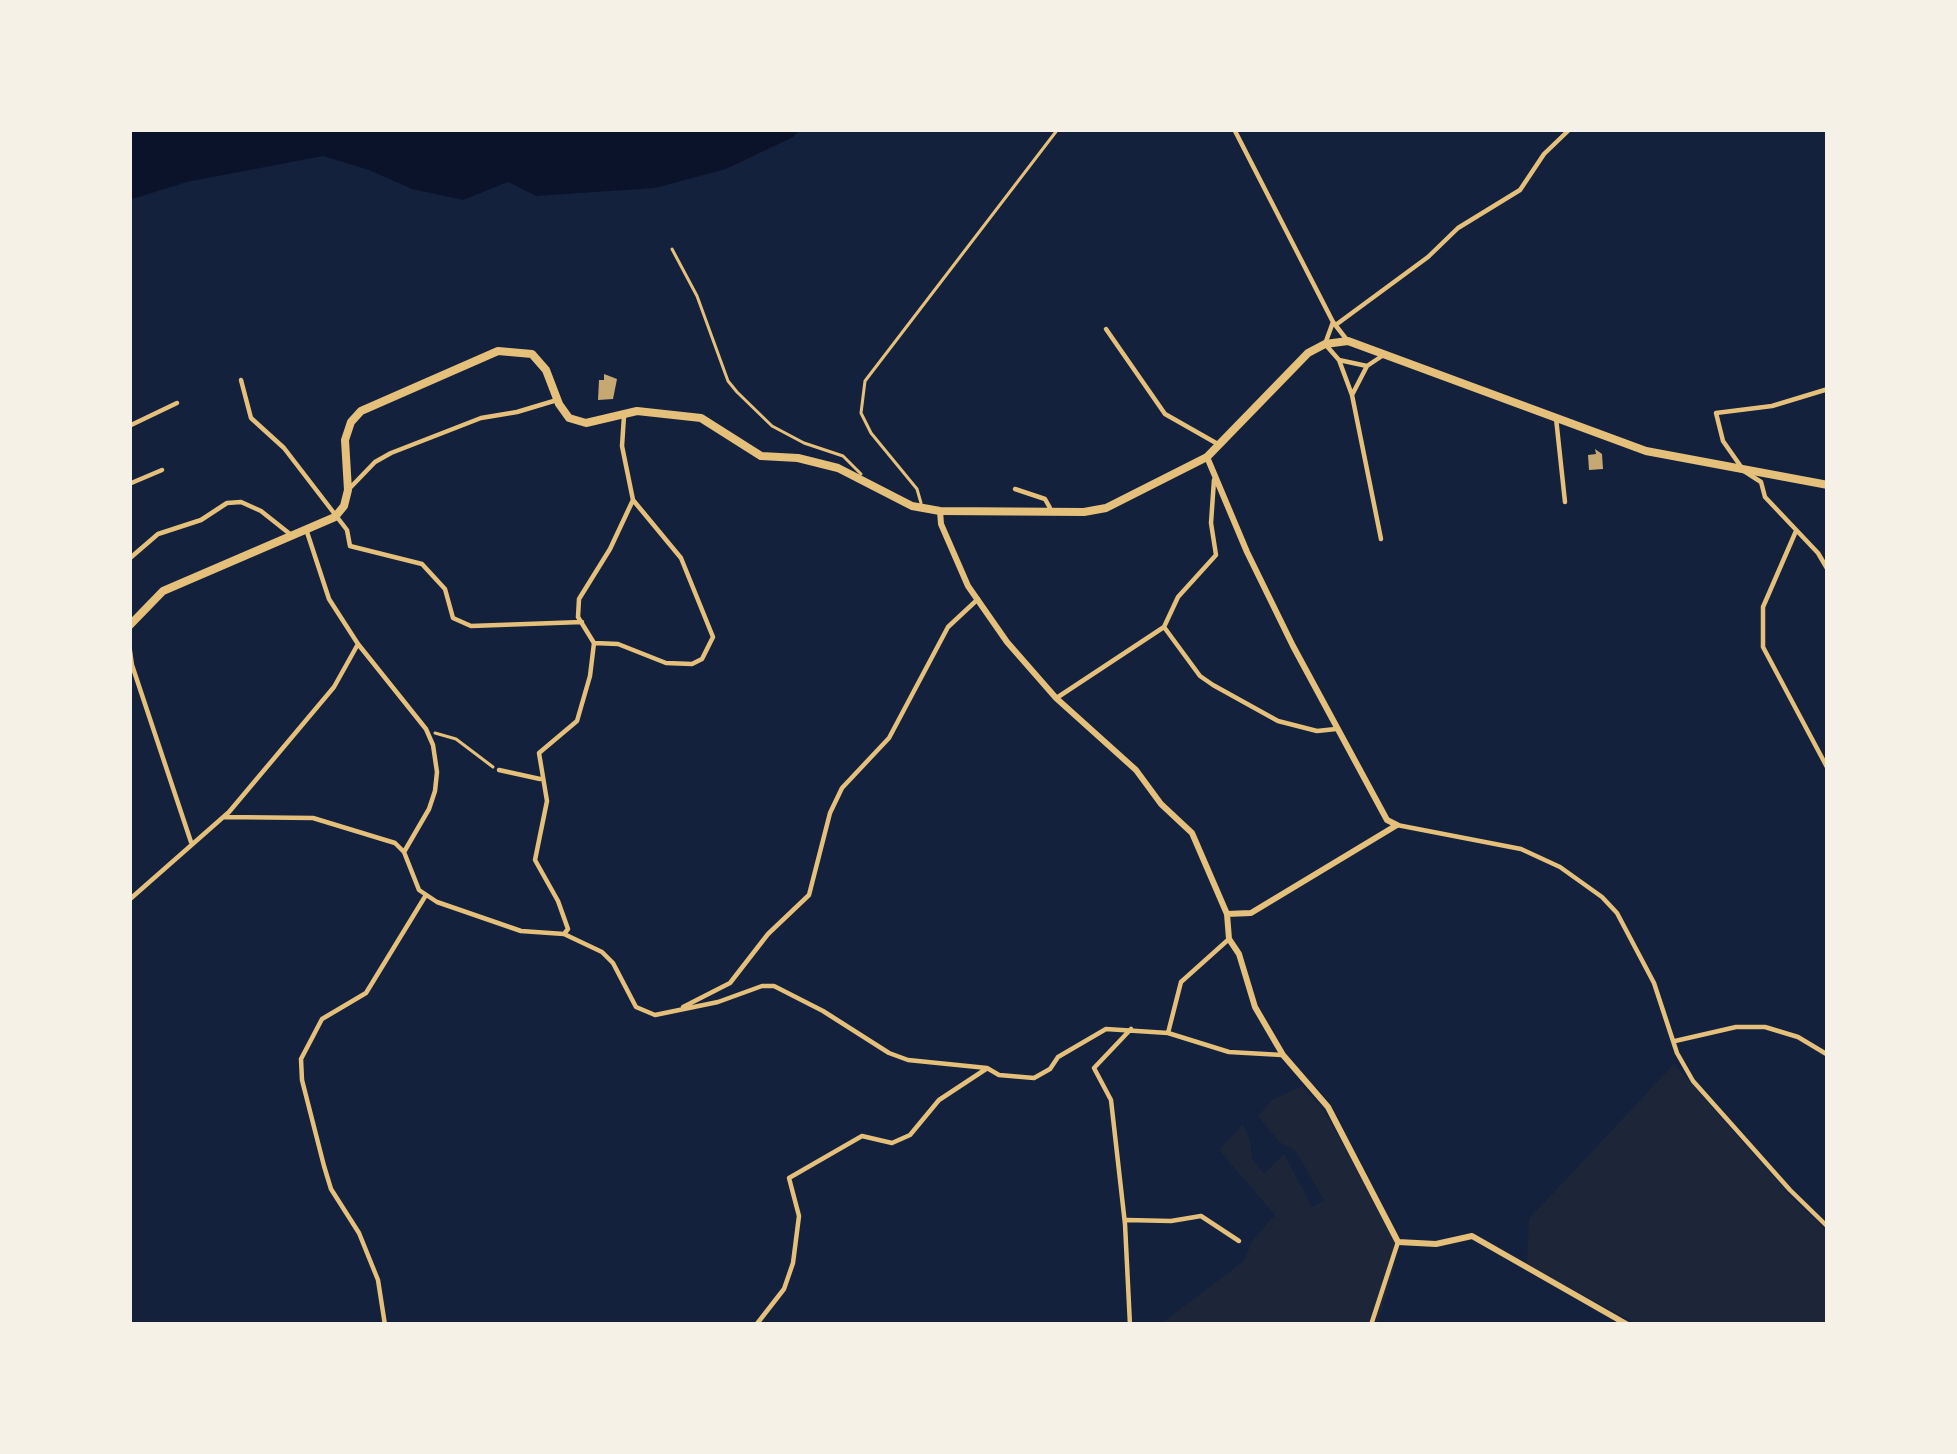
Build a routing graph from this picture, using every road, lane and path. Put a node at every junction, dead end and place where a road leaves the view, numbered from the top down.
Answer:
1 (1058, 129) edge
2 (1234, 129) edge
3 (1570, 129) edge
4 (672, 249) dead end
5 (1335, 323) junction
6 (1106, 328) dead end
7 (1348, 341) junction
8 (1325, 344) junction
9 (1387, 353) junction
10 (1339, 360) junction
11 (1367, 366) junction
12 (242, 380) dead end
13 (1828, 389) edge
14 (1352, 395) junction
15 (557, 400) junction
16 (177, 403) dead end
17 (625, 414) junction
18 (1556, 418) junction
19 (129, 426) edge
20 (1221, 446) junction
21 (1208, 457) junction
22 (162, 470) dead end
23 (1744, 471) junction
24 (1215, 475) junction
25 (864, 482) junction
26 (129, 484) edge
27 (1828, 485) edge
28 (1015, 489) dead end
29 (348, 490) junction
30 (634, 500) junction
31 (1564, 502) dead end
32 (920, 508) junction
33 (940, 511) junction
34 (1050, 512) junction
35 (334, 517) junction
36 (305, 528) junction
37 (1796, 531) junction
38 (290, 534) junction
39 (1381, 539) dead end
40 (130, 560) edge
41 (1828, 570) edge
42 (978, 599) junction
43 (582, 622) junction
44 (129, 626) edge
45 (1164, 627) junction
46 (595, 643) junction
47 (129, 644) edge
48 (358, 644) junction
49 (1056, 698) junction
50 (1336, 729) junction
51 (428, 734) junction
52 (500, 770) joint
53 (1828, 770) edge
54 (542, 779) junction
55 (224, 817) junction
56 (1397, 825) junction
57 (191, 842) junction
58 (404, 852) junction
59 (426, 895) junction
60 (129, 900) edge
61 (1227, 914) junction
62 (564, 934) junction
63 (1228, 939) junction
64 (678, 1010) junction
65 (1131, 1029) junction
66 (1168, 1033) junction
67 (1675, 1041) junction
68 (1283, 1055) junction
69 (1828, 1055) edge
70 (987, 1068) junction
71 (1125, 1220) junction
72 (1828, 1227) edge
73 (1239, 1241) dead end
74 (1398, 1243) junction
75 (385, 1325) edge
76 (756, 1325) edge
77 (1130, 1325) edge
78 (1371, 1325) edge
79 (1628, 1325) edge

1 - 32 lane
2 - 5 street
3 - 5 street
4 - 25 lane
5 - 7 street
5 - 8 street
6 - 20 street
7 - 8 main road
7 - 9 main road
8 - 10 street
8 - 20 main road
9 - 11 street
9 - 18 main road
10 - 11 street
10 - 14 street
11 - 14 street
12 - 35 street
13 - 23 street
14 - 39 street
15 - 17 main road
15 - 29 street
15 - 29 main road
16 - 19 street
17 - 25 main road
17 - 30 street
18 - 23 main road
18 - 31 street
20 - 21 main road
21 - 24 street
21 - 34 main road
22 - 26 street
23 - 27 main road
23 - 37 street
24 - 45 street
24 - 50 street
25 - 32 main road
28 - 34 street
29 - 35 main road
30 - 43 street
30 - 46 street
32 - 33 main road
33 - 34 main road
33 - 42 street
35 - 36 main road
35 - 43 street
36 - 38 main road
36 - 48 street
37 - 41 street
37 - 53 street
38 - 40 street
38 - 44 main road
42 - 49 street
42 - 64 street
43 - 46 street
45 - 49 street
45 - 50 street
46 - 54 street
47 - 57 street
48 - 51 street
48 - 55 street
49 - 61 street
50 - 56 street
51 - 52 path
51 - 58 street
52 - 54 street
54 - 62 street
55 - 57 street
55 - 58 street
56 - 61 street
56 - 67 street
57 - 60 street
58 - 59 street
59 - 62 street
59 - 75 street
61 - 63 street
62 - 64 street
63 - 66 street
63 - 68 street
64 - 70 street
65 - 66 street
65 - 70 street
65 - 71 street
66 - 68 street
67 - 69 street
67 - 72 street
68 - 74 street
70 - 76 street
71 - 73 street
71 - 77 street
74 - 78 street
74 - 79 street

